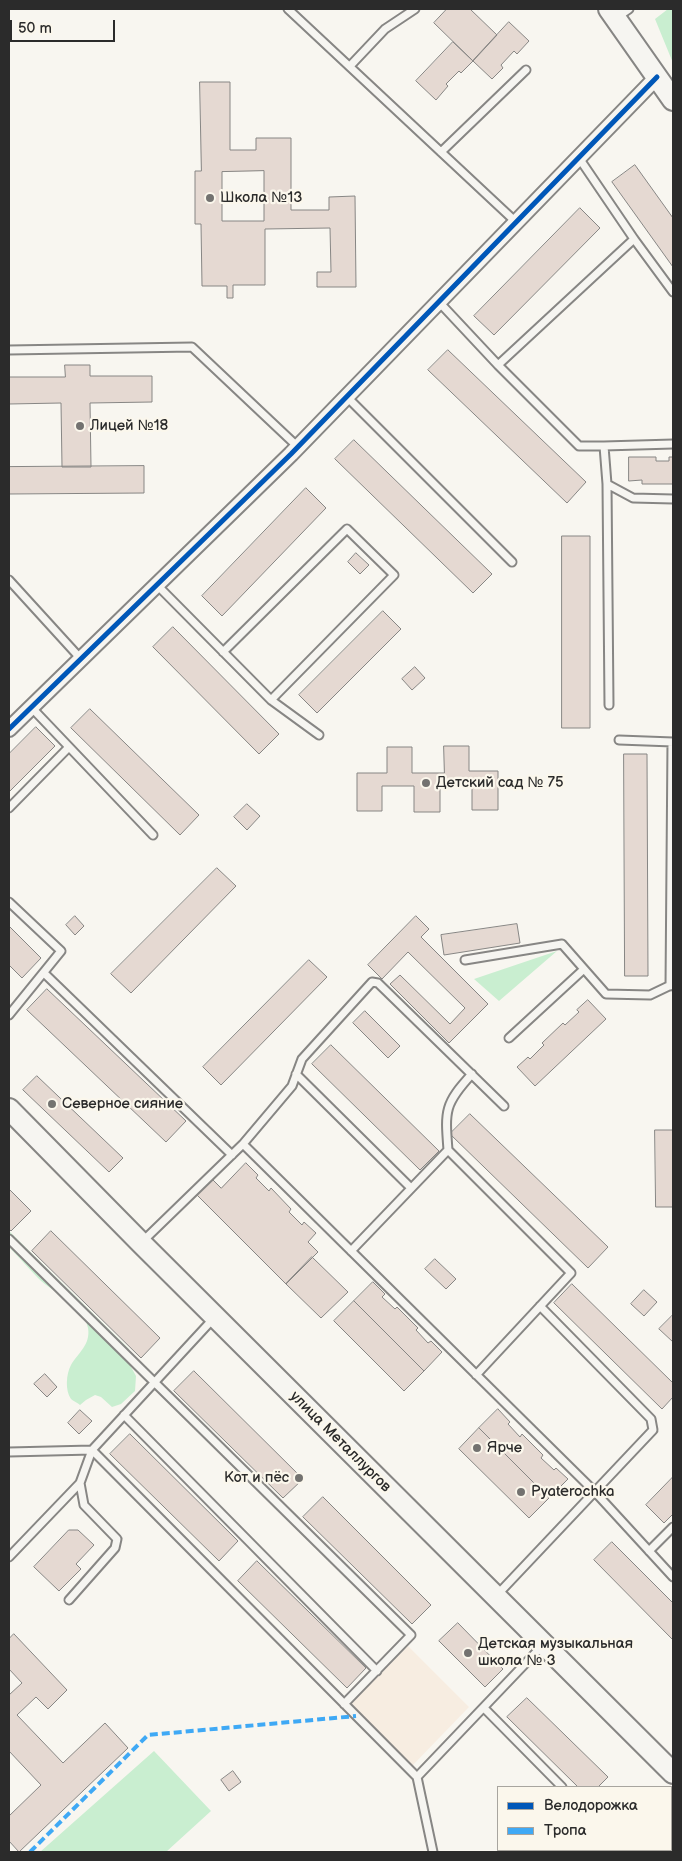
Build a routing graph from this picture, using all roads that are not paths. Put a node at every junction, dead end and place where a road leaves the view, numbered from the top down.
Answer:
1 (288, 9) edge
2 (415, 9) edge
3 (618, 12) edge
4 (350, 66) junction
5 (526, 70) dead end
6 (657, 77) junction
7 (673, 100) edge
8 (441, 152) junction
9 (579, 158) junction
10 (517, 223) junction
11 (634, 239) junction
12 (673, 292) edge
13 (439, 302) junction
14 (9, 350) edge
15 (498, 365) junction
16 (347, 397) junction
17 (673, 444) edge
18 (604, 446) junction
19 (298, 447) junction
20 (607, 484) junction
21 (673, 499) edge
22 (512, 562) dead end
23 (9, 580) edge
24 (157, 585) junction
25 (223, 652) junction
26 (81, 659) junction
27 (271, 700) junction
28 (609, 705) dead end
29 (31, 708) junction
30 (9, 730) edge
31 (319, 735) dead end
32 (619, 740) dead end
33 (672, 742) edge
34 (69, 747) junction
35 (9, 808) edge
36 (153, 835) dead end
37 (9, 902) edge
38 (465, 960) dead end
39 (584, 969) junction
40 (44, 973) junction
41 (672, 985) edge
42 (9, 1015) edge
43 (509, 1038) dead end
44 (296, 1074) junction
45 (472, 1074) junction
46 (504, 1106) dead end
47 (9, 1109) edge
48 (243, 1144) junction
49 (448, 1150) junction
50 (232, 1155) junction
51 (411, 1188) junction
52 (9, 1239) edge
53 (140, 1243) junction
54 (350, 1251) junction
55 (540, 1306) junction
56 (215, 1317) junction
57 (476, 1375) junction
58 (155, 1383) junction
59 (124, 1416) junction
60 (92, 1450) junction
61 (9, 1452) edge
62 (80, 1484) junction
63 (595, 1492) junction
64 (673, 1527) edge
65 (649, 1551) junction
66 (9, 1557) edge
67 (673, 1577) edge
68 (496, 1596) junction
69 (69, 1600) dead end
70 (544, 1644) junction
71 (376, 1671) junction
72 (344, 1704) junction
73 (484, 1708) junction
74 (673, 1773) edge
75 (417, 1777) junction
76 (561, 1786) edge
77 (433, 1852) edge

1 - 4 lane
2 - 4 lane
3 - 6 main road
4 - 8 lane
5 - 8 lane
6 - 7 main road
6 - 9 street
8 - 10 lane
9 - 10 street
9 - 11 lane
10 - 13 street
11 - 12 lane
11 - 15 lane
13 - 15 lane
13 - 16 street
14 - 19 lane
15 - 18 lane
16 - 19 street
16 - 22 lane
17 - 18 lane
18 - 20 lane
19 - 24 street
20 - 21 lane
20 - 28 lane
23 - 26 lane
24 - 25 lane
24 - 26 street
25 - 27 lane
25 - 27 lane
26 - 29 street
27 - 31 lane
29 - 30 street
29 - 34 lane
32 - 33 lane
33 - 41 lane
34 - 35 lane
34 - 36 lane
37 - 40 lane
38 - 39 lane
39 - 41 lane
39 - 43 lane
40 - 42 lane
40 - 50 lane
44 - 45 lane
44 - 48 lane
44 - 51 lane
45 - 46 lane
45 - 49 lane
47 - 53 main road, улица Металлургов
48 - 50 lane
48 - 54 lane
49 - 51 lane
49 - 55 lane
50 - 53 lane
51 - 54 lane
52 - 58 lane
53 - 56 main road, улица Металлургов
54 - 57 lane
55 - 57 lane
55 - 63 lane
56 - 58 lane
56 - 68 main road, улица Металлургов
57 - 63 lane
58 - 59 lane
58 - 71 lane
59 - 60 lane
59 - 71 lane
60 - 61 lane
60 - 62 lane
60 - 72 lane
62 - 66 lane
62 - 69 lane
63 - 65 lane
63 - 68 lane
64 - 65 lane
65 - 67 lane
68 - 70 main road, улица Металлургов
70 - 73 lane
70 - 74 main road, улица Металлургов
71 - 72 lane
72 - 75 lane
73 - 75 lane
73 - 76 lane
75 - 77 lane

